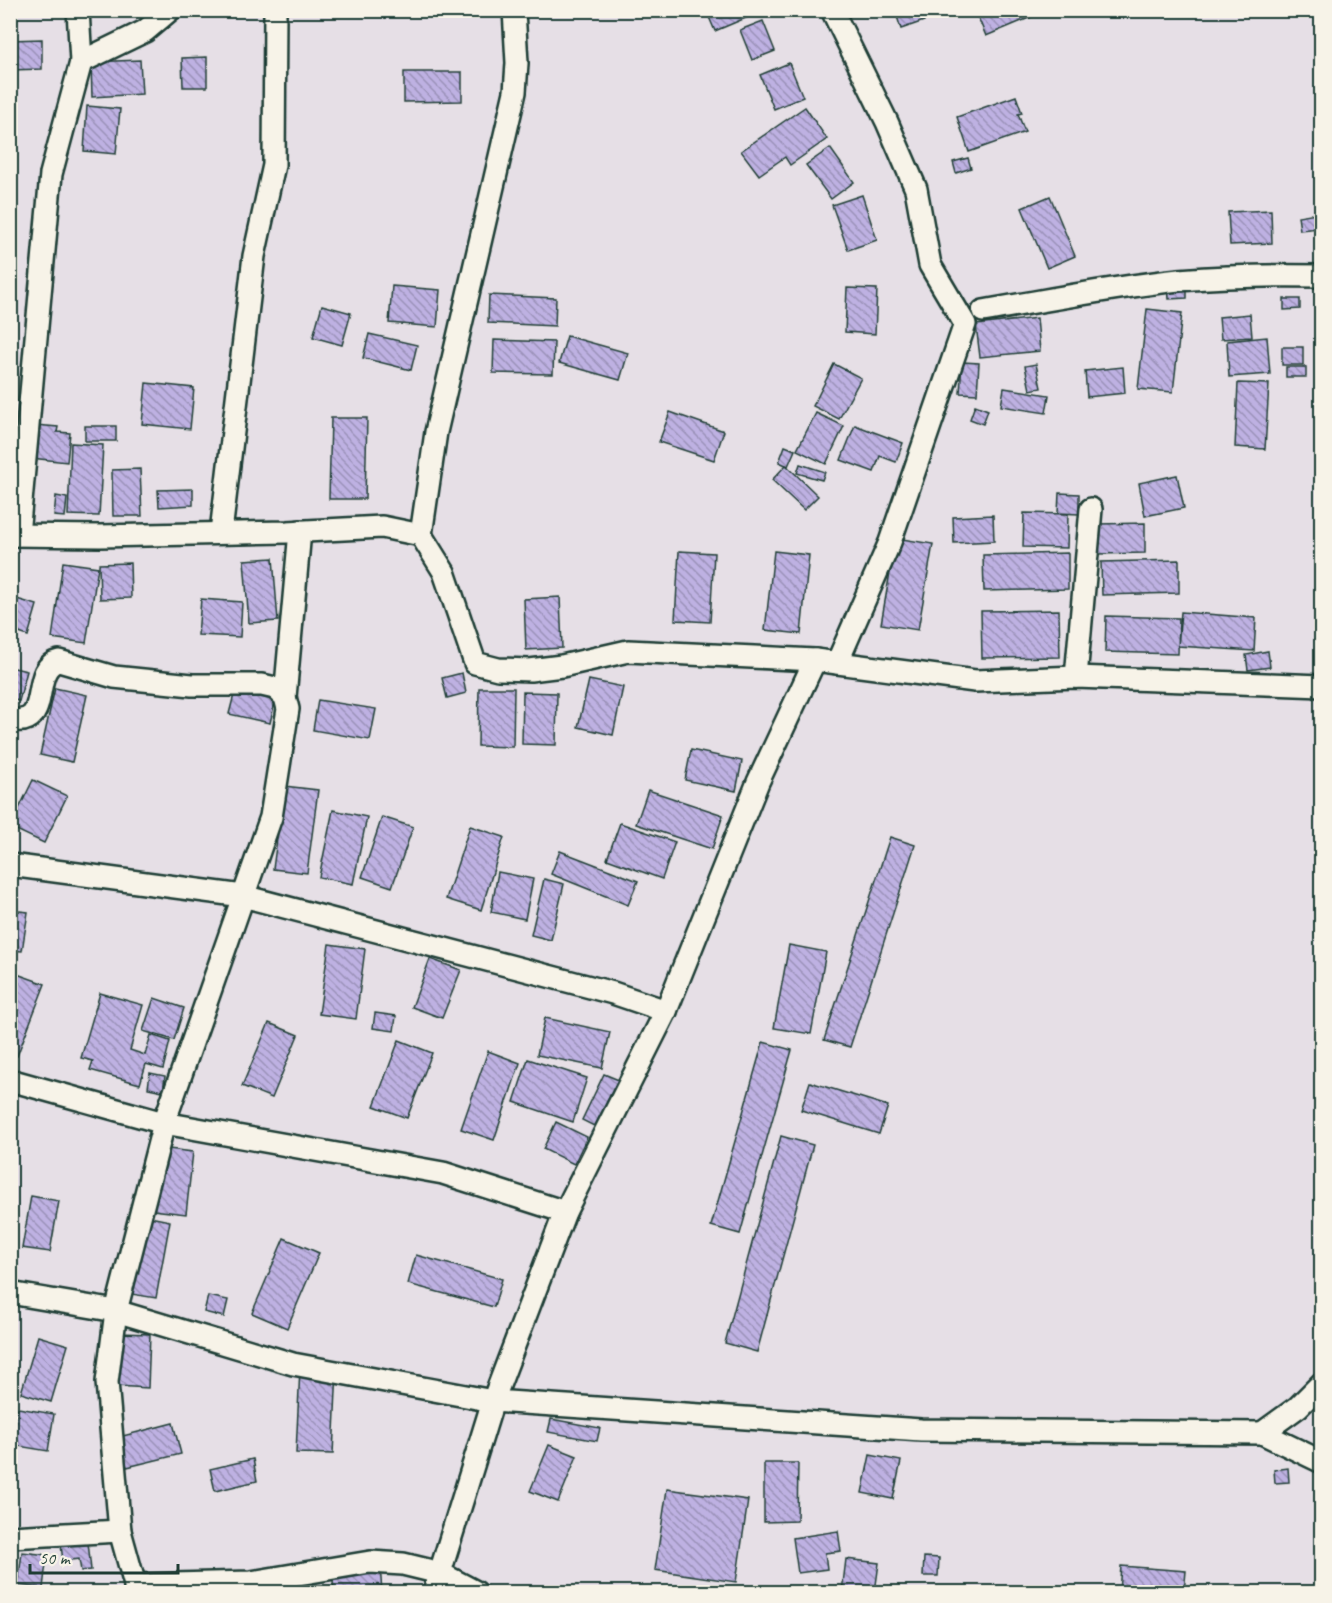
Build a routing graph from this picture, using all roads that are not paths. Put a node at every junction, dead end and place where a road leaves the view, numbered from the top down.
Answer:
1 (78, 10) edge
2 (170, 10) edge
3 (275, 10) edge
4 (514, 10) edge
5 (832, 10) edge
6 (81, 62) junction
7 (1322, 276) edge
8 (983, 311) dead end
9 (1091, 509) dead end
10 (300, 531) junction
11 (221, 532) junction
12 (14, 535) edge
13 (422, 535) junction
14 (815, 660) junction
15 (837, 663) junction
16 (1076, 676) junction
17 (1322, 686) edge
18 (285, 697) junction
19 (10, 719) edge
20 (10, 865) edge
21 (243, 896) junction
22 (666, 1011) junction
23 (10, 1080) edge
24 (164, 1123) junction
25 (566, 1212) junction
26 (10, 1293) edge
27 (116, 1311) junction
28 (1322, 1383) edge
29 (493, 1401) junction
30 (1262, 1433) junction
31 (1322, 1462) edge
32 (120, 1531) junction
33 (10, 1537) edge
34 (437, 1583) edge
35 (135, 1589) edge
36 (476, 1593) edge

1 - 6 street
2 - 6 street
3 - 11 street
4 - 13 street
5 - 15 street
6 - 12 street
7 - 8 street
9 - 16 street
10 - 11 street
10 - 13 street
10 - 18 street
11 - 12 street
13 - 14 street
14 - 15 street
14 - 22 street
15 - 16 street
16 - 17 street
18 - 19 street
18 - 21 street
20 - 21 street
21 - 22 street
21 - 24 street
22 - 25 street
23 - 24 street
24 - 25 street
24 - 27 street
25 - 29 street
26 - 27 street
27 - 29 street
27 - 32 street
28 - 30 street
29 - 30 street
29 - 34 street
30 - 31 street
32 - 33 street
32 - 35 street
34 - 35 street
34 - 36 street

